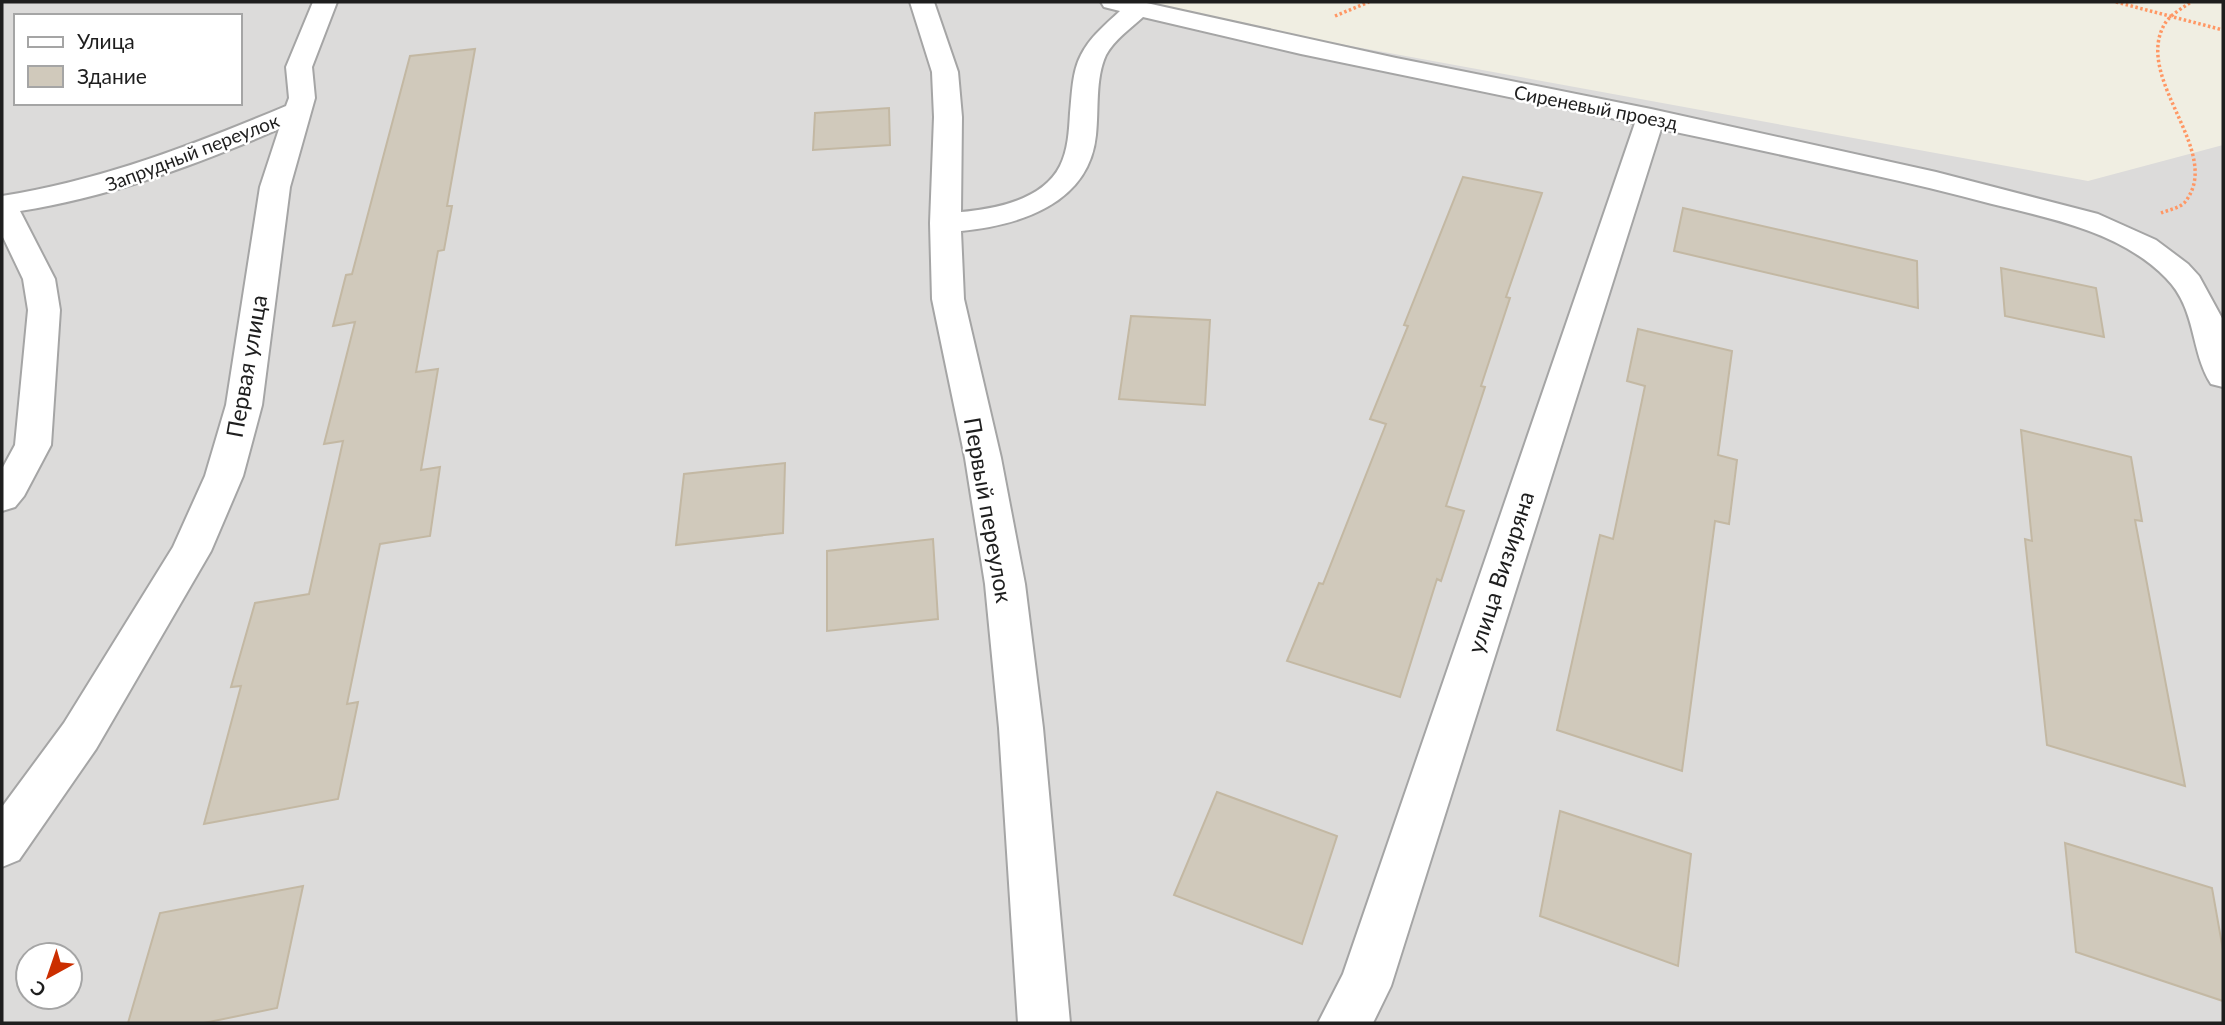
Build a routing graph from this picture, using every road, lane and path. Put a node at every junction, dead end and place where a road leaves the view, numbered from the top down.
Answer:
1 (326, 2) edge
2 (922, 2) edge
3 (1369, 2) edge
4 (2116, 2) edge
5 (2191, 2) edge
6 (1126, 5) edge
7 (1335, 16) dead end
8 (2171, 18) junction
9 (2223, 30) edge
10 (298, 111) junction
11 (1651, 117) junction
12 (2, 205) edge
13 (2158, 215) dead end
14 (945, 223) junction
15 (2223, 376) edge
16 (2, 497) edge
17 (2, 845) edge
18 (1044, 1023) edge
19 (1344, 1023) edge

1 - 10 street, Первая улица
2 - 14 street, Первый переулок
3 - 7 path
4 - 8 path
5 - 8 path
6 - 11 street, Сиреневый проезд
6 - 14 street
8 - 9 path
8 - 13 path
10 - 12 street, Запрудный переулок
10 - 17 street, Первая улица
11 - 15 street, Сиреневый проезд
11 - 19 street, улица Визиряна
12 - 16 street
14 - 18 street, Первый переулок

